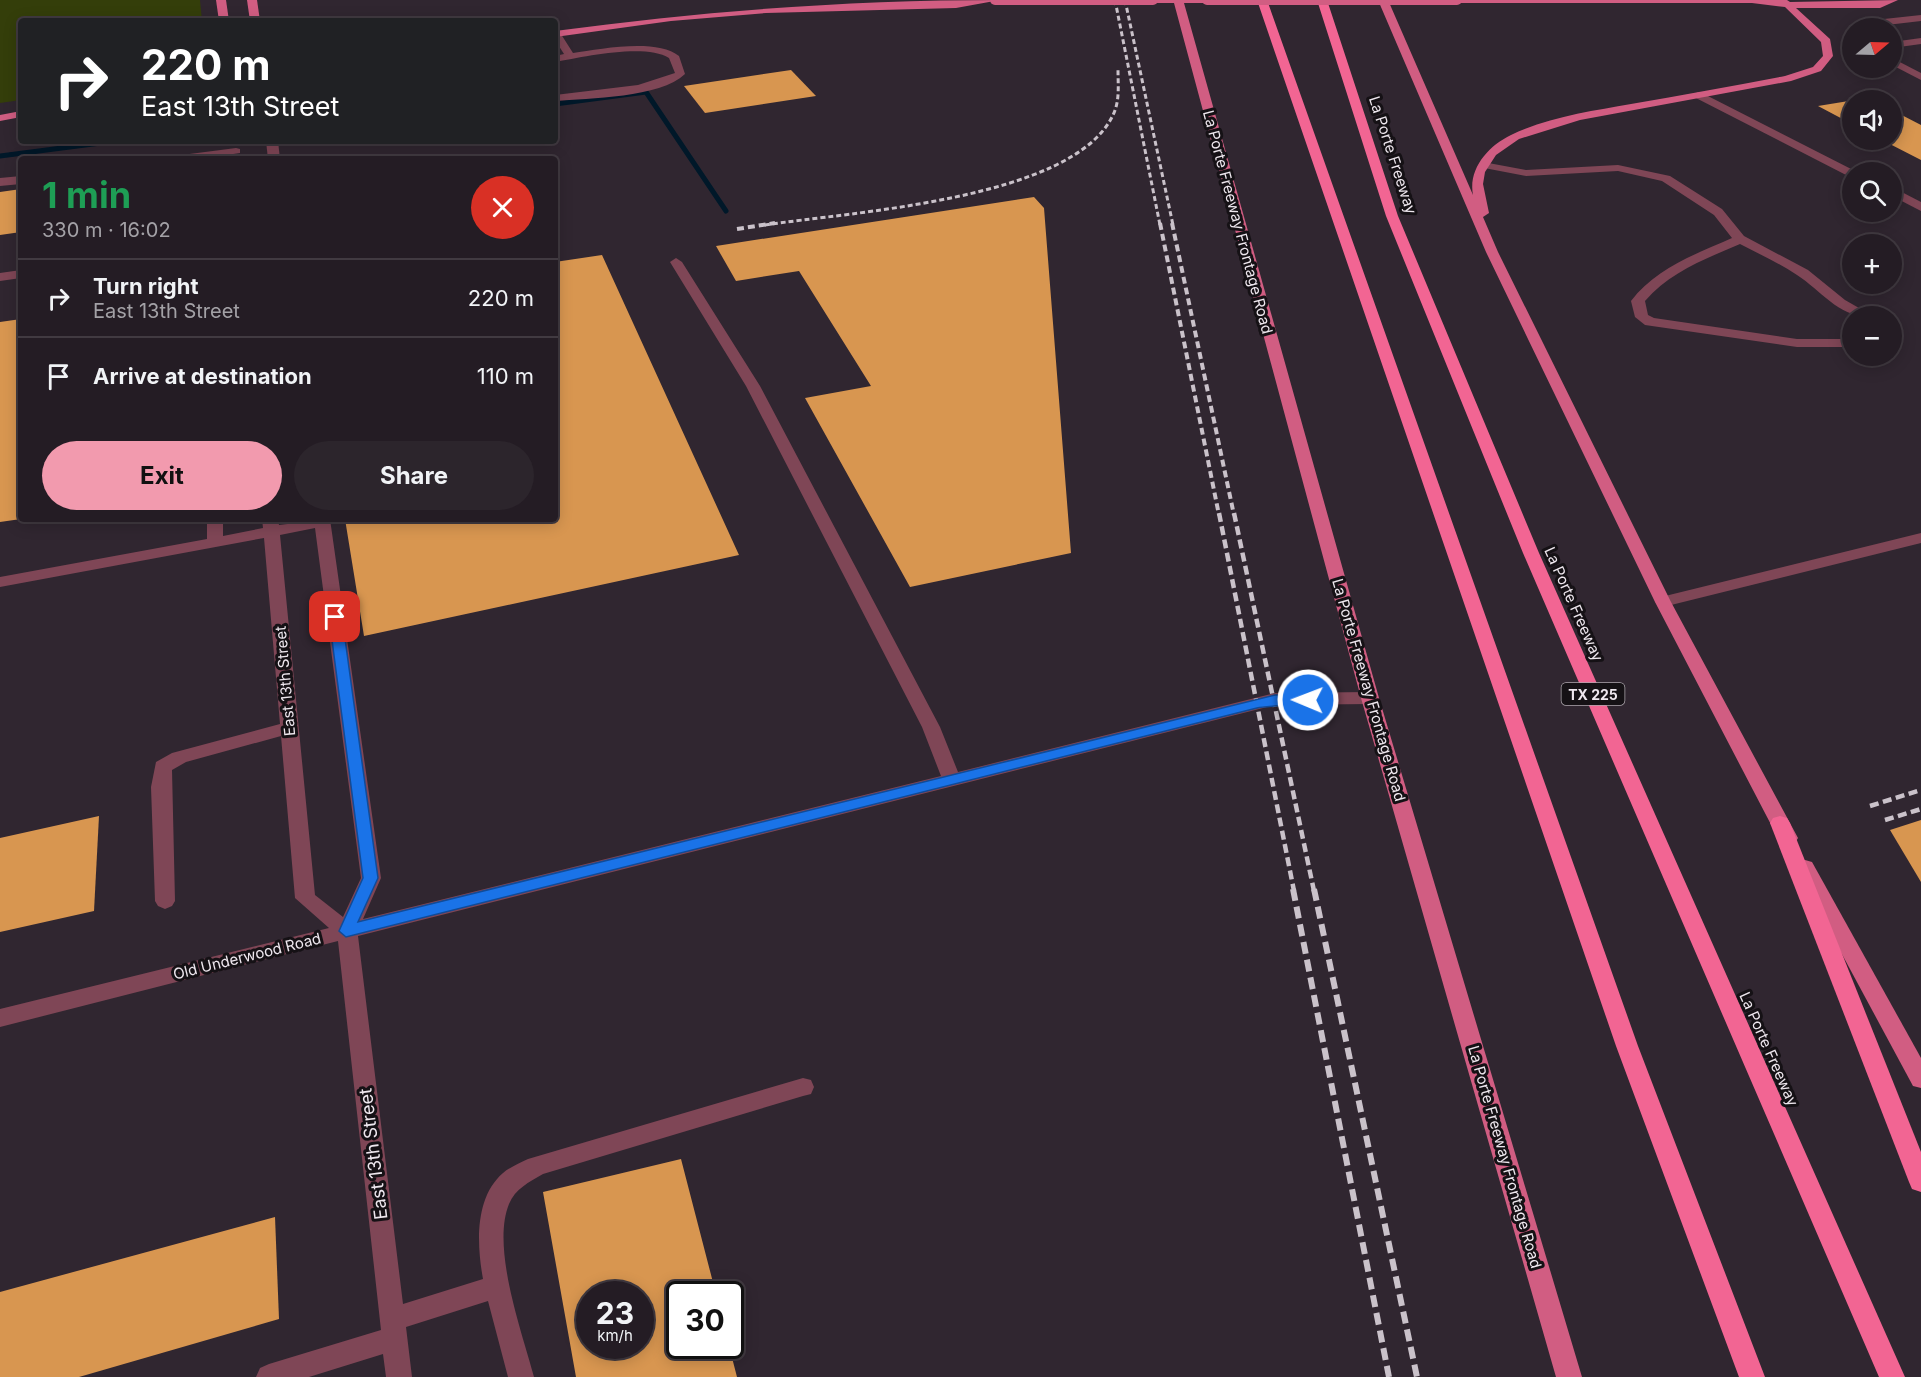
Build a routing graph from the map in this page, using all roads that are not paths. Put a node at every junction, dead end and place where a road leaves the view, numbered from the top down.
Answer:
1 (222, 0) edge
2 (252, 0) edge
3 (780, 0) edge
4 (980, 0) edge
5 (995, 0) edge
6 (1153, 0) edge
7 (1178, 0) edge
8 (1207, 0) edge
9 (1262, 0) edge
10 (1322, 0) edge
11 (1383, 0) edge
12 (1457, 0) edge
13 (1752, 0) edge
14 (1893, 0) edge
15 (1785, 2) edge
16 (1863, 5) junction
17 (224, 18) edge
18 (255, 18) edge
19 (1921, 18) edge
20 (1902, 20) edge
21 (558, 29) edge
22 (558, 30) edge
23 (1819, 33) junction
24 (1921, 41) edge
25 (1902, 43) edge
26 (559, 46) edge
27 (570, 56) junction
28 (558, 58) edge
29 (1902, 67) edge
30 (1921, 77) edge
31 (1698, 95) junction
32 (558, 98) edge
33 (18, 115) edge
34 (0, 118) edge
35 (236, 150) edge
36 (195, 156) edge
37 (1483, 165) junction
38 (1842, 169) edge
39 (18, 180) edge
40 (0, 182) edge
41 (1902, 197) edge
42 (1921, 207) edge
43 (1740, 239) junction
44 (1492, 252) junction
45 (676, 262) dead end
46 (18, 274) edge
47 (0, 277) edge
48 (1846, 306) edge
49 (1842, 343) edge
50 (215, 522) edge
51 (302, 522) edge
52 (322, 522) edge
53 (271, 525) edge
54 (1921, 538) edge
55 (216, 542) junction
56 (0, 582) edge
57 (1663, 602) junction
58 (1370, 698) junction
59 (290, 727) junction
60 (952, 780) junction
61 (1780, 823) junction
62 (165, 901) dead end
63 (346, 931) junction
64 (0, 1018) edge
65 (1921, 1079) edge
66 (803, 1087) dead end
67 (1921, 1182) edge
68 (499, 1286) junction
69 (393, 1329) junction
70 (269, 1377) edge
71 (399, 1377) edge
72 (521, 1377) edge
73 (1569, 1377) edge
74 (1752, 1377) edge
75 (1892, 1377) edge

1 - 17 main road
2 - 18 main road
3 - 21 main road
4 - 5 main road
4 - 22 main road
5 - 6 main road, bridge
6 - 7 main road
7 - 8 main road
7 - 58 main road, La Porte Freeway Frontage Road
8 - 12 main road, bridge
9 - 74 highway
10 - 75 highway, La Porte Freeway / TX 225
11 - 44 main road
12 - 13 main road
13 - 15 main road
14 - 16 main road
15 - 16 main road
15 - 23 main road
16 - 23 main road
19 - 20 street
23 - 31 main road
24 - 25 street
26 - 27 street
27 - 28 street
27 - 32 street
29 - 30 street
31 - 37 main road
31 - 38 street
33 - 34 main road
35 - 36 street
37 - 43 street
37 - 44 main road
39 - 40 street
41 - 42 street
43 - 48 street
43 - 49 street
44 - 57 main road
45 - 60 street
46 - 47 street
50 - 55 street
51 - 53 street
52 - 63 street
53 - 55 street
53 - 59 street, East 13th Street
54 - 57 street
55 - 56 street
57 - 61 main road
58 - 60 street, Old Underwood Road
58 - 73 main road, La Porte Freeway Frontage Road
59 - 62 street
59 - 63 street, East 13th Street
60 - 63 street, Old Underwood Road
61 - 65 main road
61 - 67 highway
63 - 64 street, Old Underwood Road
63 - 69 street, East 13th Street
66 - 68 street
68 - 69 street
68 - 72 street
69 - 70 street
69 - 71 street, East 13th Street

